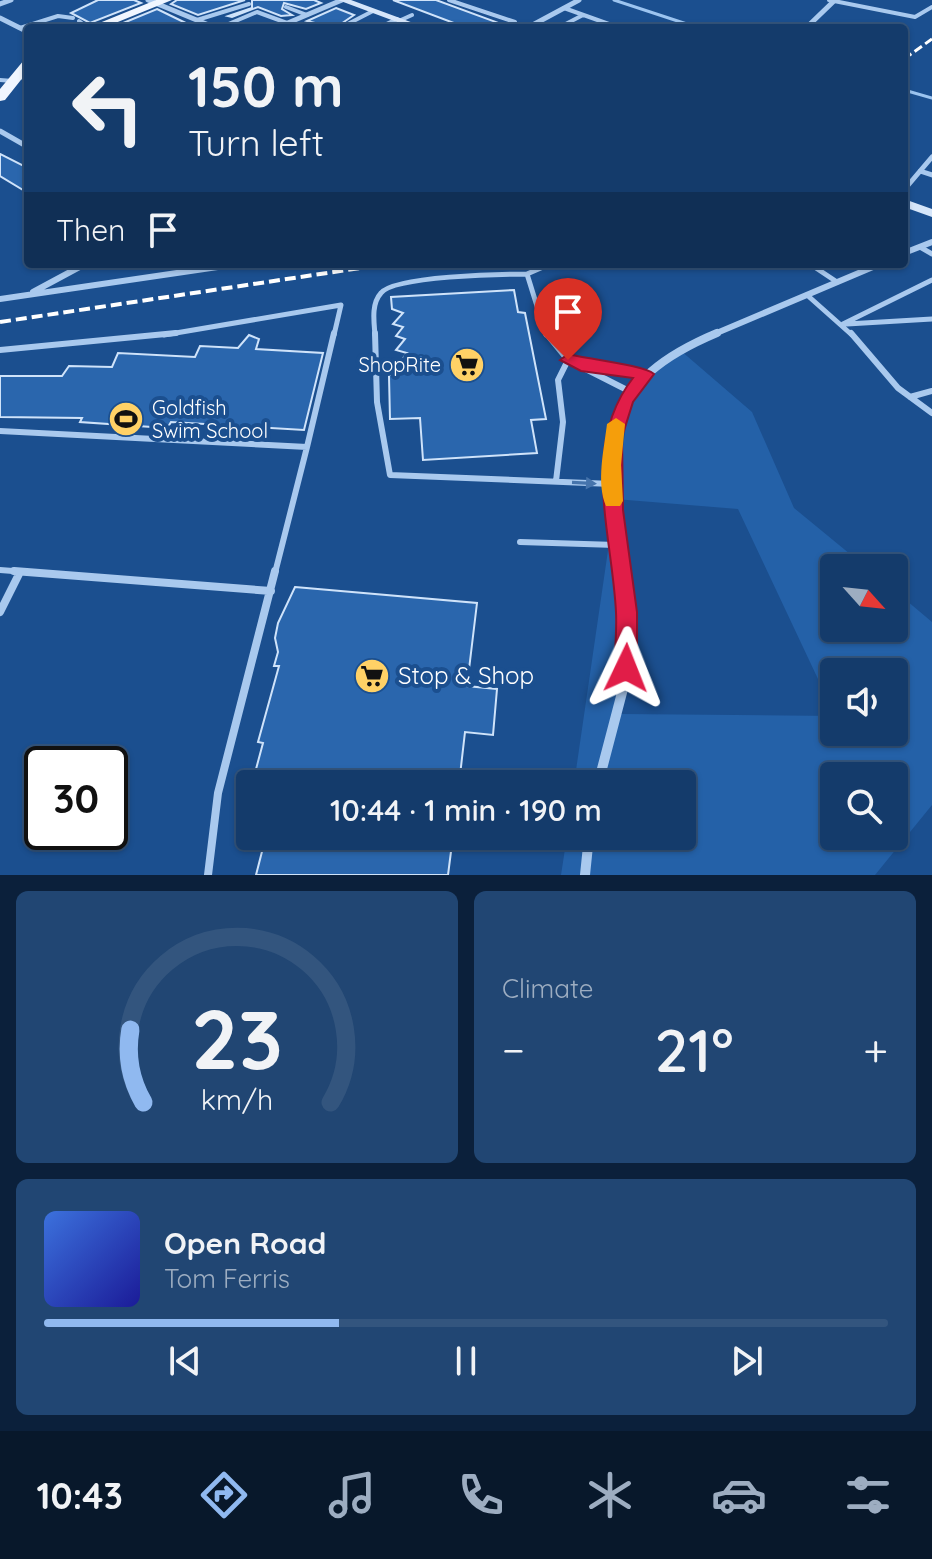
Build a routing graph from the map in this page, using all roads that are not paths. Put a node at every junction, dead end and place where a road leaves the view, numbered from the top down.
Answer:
1 (11, 0) edge
2 (342, 0) edge
3 (449, 0) edge
4 (579, 0) edge
5 (833, 0) edge
6 (157, 1) edge
7 (0, 4) edge
8 (249, 4) dead end
9 (286, 7) dead end
10 (932, 7) edge
11 (564, 8) junction
12 (373, 11) junction
13 (307, 15) junction
14 (412, 15) dead end
15 (583, 15) junction
16 (0, 18) edge
17 (73, 18) dead end
18 (197, 20) junction
19 (399, 20) junction
20 (79, 21) dead end
21 (515, 22) dead end
22 (604, 22) junction
23 (287, 23) joint
24 (33, 24) edge
25 (84, 24) edge
26 (101, 24) edge
27 (207, 24) edge
28 (227, 24) edge
29 (348, 24) edge
30 (388, 24) edge
31 (410, 24) edge
32 (534, 24) edge
33 (566, 24) edge
34 (600, 24) edge
35 (609, 24) edge
36 (810, 24) edge
37 (24, 27) edge
38 (20, 28) junction
39 (24, 30) edge
40 (14, 79) edge
41 (0, 97) edge
42 (0, 131) edge
43 (24, 145) edge
44 (932, 157) edge
45 (920, 171) junction
46 (932, 175) edge
47 (908, 185) edge
48 (908, 204) edge
49 (932, 213) edge
50 (932, 242) edge
51 (920, 247) junction
52 (908, 251) edge
53 (932, 254) edge
54 (76, 268) edge
55 (206, 268) edge
56 (541, 268) edge
57 (816, 268) edge
58 (870, 268) edge
59 (527, 274) junction
60 (932, 280) edge
61 (837, 282) junction
62 (27, 295) junction
63 (807, 295) junction
64 (0, 299) edge
65 (932, 319) edge
66 (843, 324) junction
67 (0, 350) edge
68 (568, 360) junction
69 (581, 365) junction
70 (645, 374) junction
71 (932, 391) edge
72 (631, 392) junction
73 (910, 397) junction
74 (932, 413) edge
75 (0, 431) edge
76 (307, 447) junction
77 (556, 481) junction
78 (612, 484) junction
79 (520, 542) dead end
80 (616, 545) junction
81 (0, 570) edge
82 (20, 572) junction
83 (271, 591) junction
84 (0, 612) edge
85 (602, 770) edge
86 (588, 850) edge
87 (208, 875) edge
88 (585, 875) edge

1 - 7 street
2 - 12 main road
2 - 13 street
3 - 21 lane
4 - 11 street
5 - 10 lane
5 - 36 street
6 - 18 street
6 - 26 main road
8 - 18 lane
9 - 13 lane
11 - 15 lane
11 - 32 street
12 - 19 main road
12 - 29 lane
13 - 23 street
14 - 19 lane
15 - 22 lane
15 - 33 lane
16 - 38 street
17 - 24 lane
18 - 27 street
19 - 30 lane
19 - 31 main road
20 - 25 lane
22 - 34 lane
22 - 35 lane
23 - 28 lane
37 - 38 lane
38 - 39 street
40 - 41 main road
42 - 43 street
44 - 45 lane
45 - 46 lane
45 - 47 lane
48 - 49 main road
50 - 51 street
51 - 52 street
51 - 53 lane
54 - 62 street
55 - 62 street
56 - 59 lane
57 - 61 lane
58 - 61 street
59 - 68 lane
59 - 77 lane
60 - 66 lane
61 - 63 street
62 - 64 street
63 - 66 lane
63 - 70 street
65 - 66 lane
66 - 73 lane
67 - 76 lane
68 - 69 lane
68 - 77 lane
69 - 70 lane
69 - 72 lane
70 - 72 street
71 - 73 lane
72 - 78 street
73 - 74 lane
75 - 76 lane
76 - 83 lane
77 -> 78 lane
78 - 80 street
79 - 80 lane
80 - 85 street
81 - 82 lane
82 - 83 lane
82 - 84 lane
83 - 87 lane
86 - 88 street

